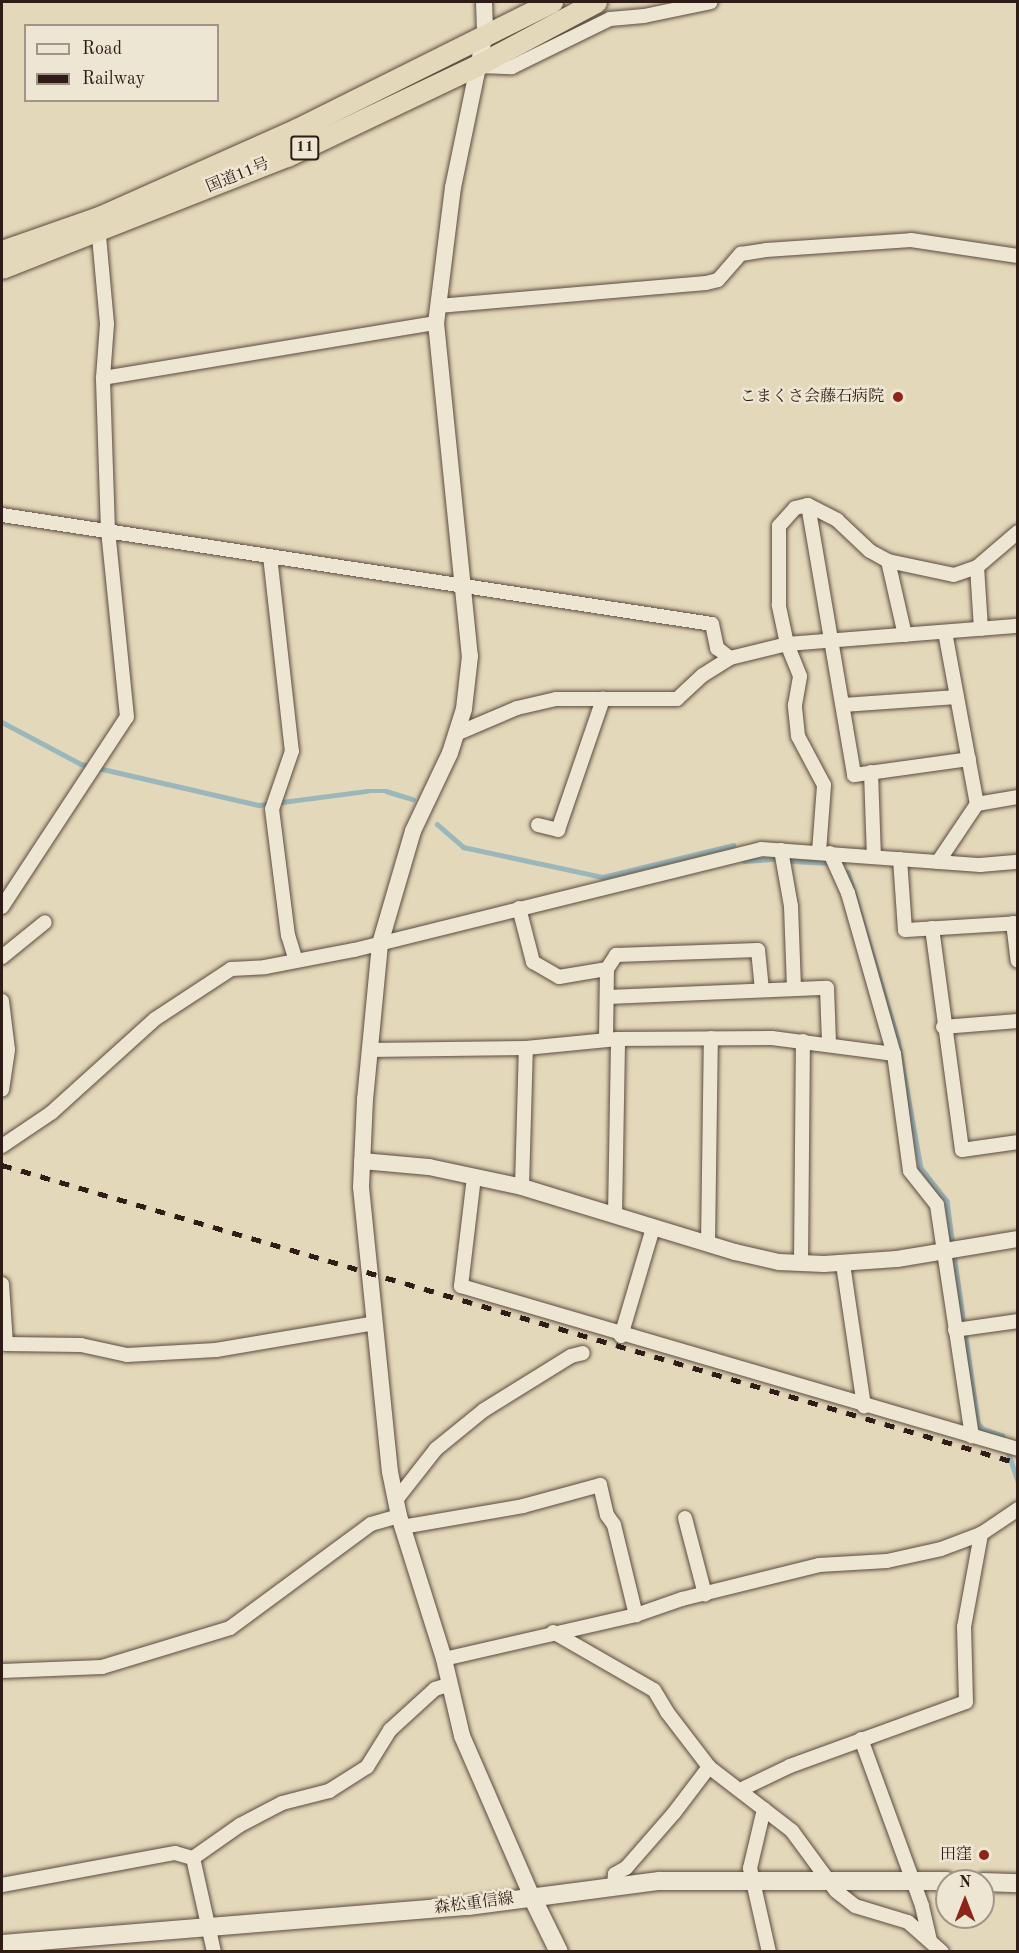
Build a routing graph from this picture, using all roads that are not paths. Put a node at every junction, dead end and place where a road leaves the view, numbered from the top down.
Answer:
1 (483, 2) edge
2 (552, 2) edge
3 (596, 2) edge
4 (711, 2) edge
5 (485, 33) junction
6 (476, 66) junction
7 (98, 225) junction
8 (2, 251) edge
9 (1017, 256) edge
10 (2, 268) edge
11 (437, 314) junction
12 (103, 378) junction
13 (808, 505) junction
14 (2, 516) edge
15 (108, 531) junction
16 (1017, 532) edge
17 (270, 556) junction
18 (888, 561) junction
19 (976, 567) junction
20 (465, 585) junction
21 (1017, 626) edge
22 (981, 629) junction
23 (945, 632) junction
24 (906, 635) junction
25 (832, 642) junction
26 (787, 644) junction
27 (730, 658) junction
28 (957, 697) junction
29 (603, 699) junction
30 (843, 705) junction
31 (456, 734) junction
32 (969, 759) junction
33 (871, 772) junction
34 (1017, 797) edge
35 (977, 804) junction
36 (538, 825) dead end
37 (781, 850) junction
38 (825, 853) junction
39 (874, 857) junction
40 (900, 859) junction
41 (938, 862) junction
42 (1017, 862) edge
43 (2, 907) edge
44 (519, 908) junction
45 (45, 922) dead end
46 (1015, 923) edge
47 (932, 928) junction
48 (380, 944) junction
49 (2, 957) edge
50 (296, 961) junction
51 (1017, 961) edge
52 (607, 969) junction
53 (794, 988) junction
54 (762, 990) junction
55 (608, 997) junction
56 (2, 1001) edge
57 (1017, 1021) edge
58 (943, 1027) junction
59 (711, 1038) junction
60 (612, 1039) junction
61 (803, 1041) junction
62 (829, 1043) junction
63 (525, 1048) junction
64 (369, 1050) junction
65 (894, 1054) junction
66 (2, 1090) edge
67 (1017, 1142) edge
68 (2, 1146) edge
69 (362, 1161) junction
70 (474, 1178) junction
71 (522, 1187) junction
72 (615, 1215) junction
73 (653, 1228) junction
74 (1017, 1239) edge
75 (708, 1244) junction
76 (945, 1250) junction
77 (801, 1263) junction
78 (843, 1264) junction
79 (2, 1284) edge
80 (1017, 1321) edge
81 (375, 1323) junction
82 (955, 1330) junction
83 (621, 1336) junction
84 (583, 1353) dead end
85 (864, 1406) junction
86 (972, 1436) junction
87 (1017, 1449) edge
88 (1017, 1509) edge
89 (399, 1514) junction
90 (685, 1518) dead end
91 (981, 1534) junction
92 (705, 1594) junction
93 (636, 1615) junction
94 (553, 1632) junction
95 (444, 1659) junction
96 (2, 1671) edge
97 (450, 1684) junction
98 (861, 1739) junction
99 (709, 1767) junction
100 (740, 1790) junction
101 (765, 1809) junction
102 (194, 1858) junction
103 (752, 1879) junction
104 (827, 1879) junction
105 (910, 1881) junction
106 (935, 1881) edge
107 (995, 1882) edge
108 (1017, 1883) edge
109 (2, 1885) edge
110 (614, 1885) junction
111 (532, 1897) junction
112 (210, 1929) junction
113 (930, 1941) junction
114 (2, 1944) edge
115 (553, 1950) edge
116 (214, 1952) edge
117 (769, 1952) edge
118 (942, 1952) edge

1 - 5 street
2 - 5 highway, 国道11号 / 11
3 - 6 highway, 国道11号 / 11
4 - 6 street
5 - 6 street
5 - 7 highway, 国道11号 / 11
6 - 7 highway, 国道11号 / 11
6 - 11 street
7 - 8 highway, 国道11号 / 11
7 - 10 highway, 国道11号 / 11
7 - 12 street
9 - 11 street
11 - 12 street
11 - 20 street
12 - 15 street
13 - 18 street
13 - 25 street
13 - 26 street
14 - 15 street
15 - 17 street
15 - 43 street
16 - 19 street
17 - 20 street
17 - 50 street
18 - 19 street
18 - 24 street
19 - 22 street
20 - 27 street
20 - 31 street
21 - 22 street
22 - 23 street
23 - 24 street
23 - 28 street
24 - 25 street
25 - 26 street
25 - 30 street
26 - 27 street
26 - 38 street
27 - 29 street
28 - 30 street
28 - 32 street
29 - 31 street
29 - 36 street
30 - 33 street
31 - 48 street
32 - 33 street
32 - 35 street
33 - 39 street
34 - 35 street
35 - 41 street
37 - 38 street
37 - 44 street
37 - 53 street
38 - 39 street
38 - 65 street
39 - 40 street
40 - 41 street
40 - 47 street
41 - 42 street
44 - 48 street
44 - 52 street
45 - 49 street
46 - 47 street
46 - 51 street
47 - 58 street
48 - 50 street
48 - 64 street
50 - 68 street
52 - 54 street
52 - 55 street
53 - 54 street
53 - 62 street
54 - 55 street
55 - 60 street
56 - 66 street
57 - 58 street
58 - 67 street
59 - 60 street
59 - 61 street
59 - 75 street
60 - 63 street
60 - 72 street
61 - 62 street
61 - 77 street
62 - 65 street
63 - 64 street
63 - 71 street
64 - 69 street
65 - 76 street
69 - 70 street
69 - 81 street
70 - 71 street
70 - 83 street
71 - 72 street
72 - 73 street
73 - 75 street
73 - 83 street
74 - 76 street
75 - 77 street
76 - 78 street
76 - 82 street
77 - 78 street
78 - 85 street
79 - 81 street
80 - 82 street
81 - 89 street
82 - 86 street
83 - 85 street
84 - 89 street
85 - 86 street
86 - 87 street
88 - 91 street
89 - 93 street
89 - 95 street
89 - 96 street
90 - 92 street
91 - 92 street
91 - 98 street
92 - 93 street
93 - 94 street
94 - 95 street
94 - 99 street
95 - 97 street
97 - 102 street
97 - 111 street
98 - 100 street
98 - 105 street
99 - 100 street
99 - 110 street
100 - 101 street
101 - 103 street
101 - 104 street
102 - 109 street
102 - 112 street
103 - 104 main road, 森松重信線
103 - 110 main road, 森松重信線
103 - 117 street
104 - 105 main road, 森松重信線
104 - 113 street
105 - 106 main road, 森松重信線
105 - 113 street
107 - 108 main road
110 - 111 main road, 森松重信線
111 - 112 main road, 森松重信線
111 - 115 main road
112 - 114 main road, 森松重信線
112 - 116 street
113 - 118 street

